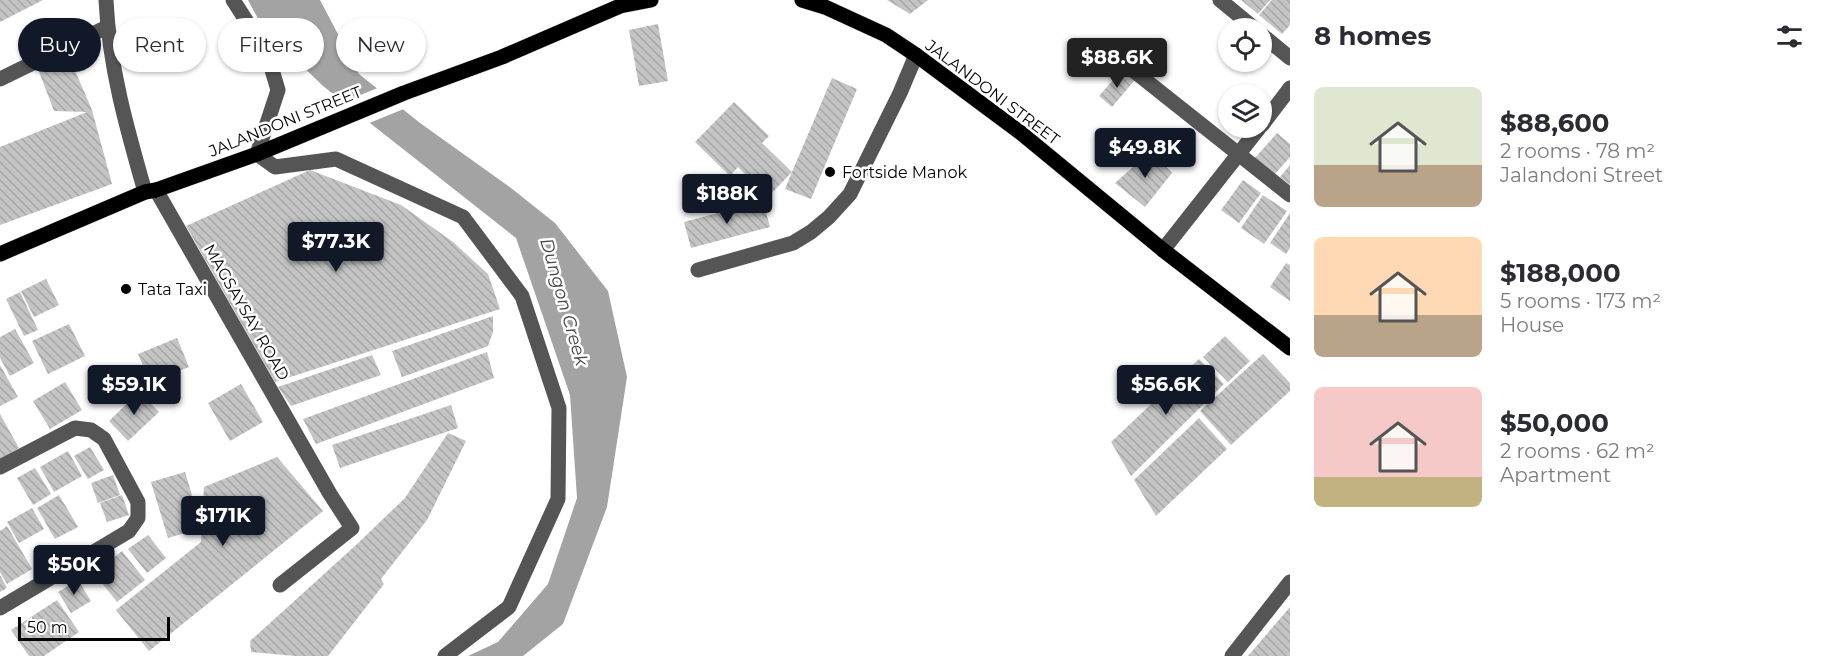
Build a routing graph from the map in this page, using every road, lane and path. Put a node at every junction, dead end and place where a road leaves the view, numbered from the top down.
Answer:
1 (106, 0) edge
2 (233, 0) edge
3 (651, 0) edge
4 (802, 0) edge
5 (1220, 0) edge
6 (1242, 18) edge
7 (107, 27) junction
8 (1272, 43) edge
9 (1110, 52) dead end
10 (916, 55) junction
11 (1290, 58) edge
12 (0, 79) edge
13 (1290, 88) edge
14 (1272, 111) edge
15 (1251, 138) edge
16 (257, 154) junction
17 (1238, 155) junction
18 (150, 191) junction
19 (1290, 195) edge
20 (1163, 250) junction
21 (0, 254) edge
22 (698, 270) dead end
23 (1290, 348) edge
24 (0, 467) edge
25 (1290, 582) edge
26 (280, 585) dead end
27 (0, 608) edge
28 (445, 656) edge
29 (1232, 656) edge

1 - 7 street, MAGSAYSAY ROAD
2 - 16 street
3 - 16 main road, JALANDONI STREET
4 - 10 main road, JALANDONI STREET
5 - 6 street
7 - 12 street
7 - 18 street, MAGSAYSAY ROAD
8 - 11 street
9 - 17 street
10 - 20 main road, JALANDONI STREET
10 - 22 street
13 - 14 street
15 - 17 street
16 - 18 main road, JALANDONI STREET
16 - 28 street
17 - 19 street
17 - 20 street
18 - 21 main road, JALANDONI STREET
18 - 26 street, MAGSAYSAY ROAD
20 - 23 main road, JALANDONI STREET
24 - 27 street
25 - 29 street

